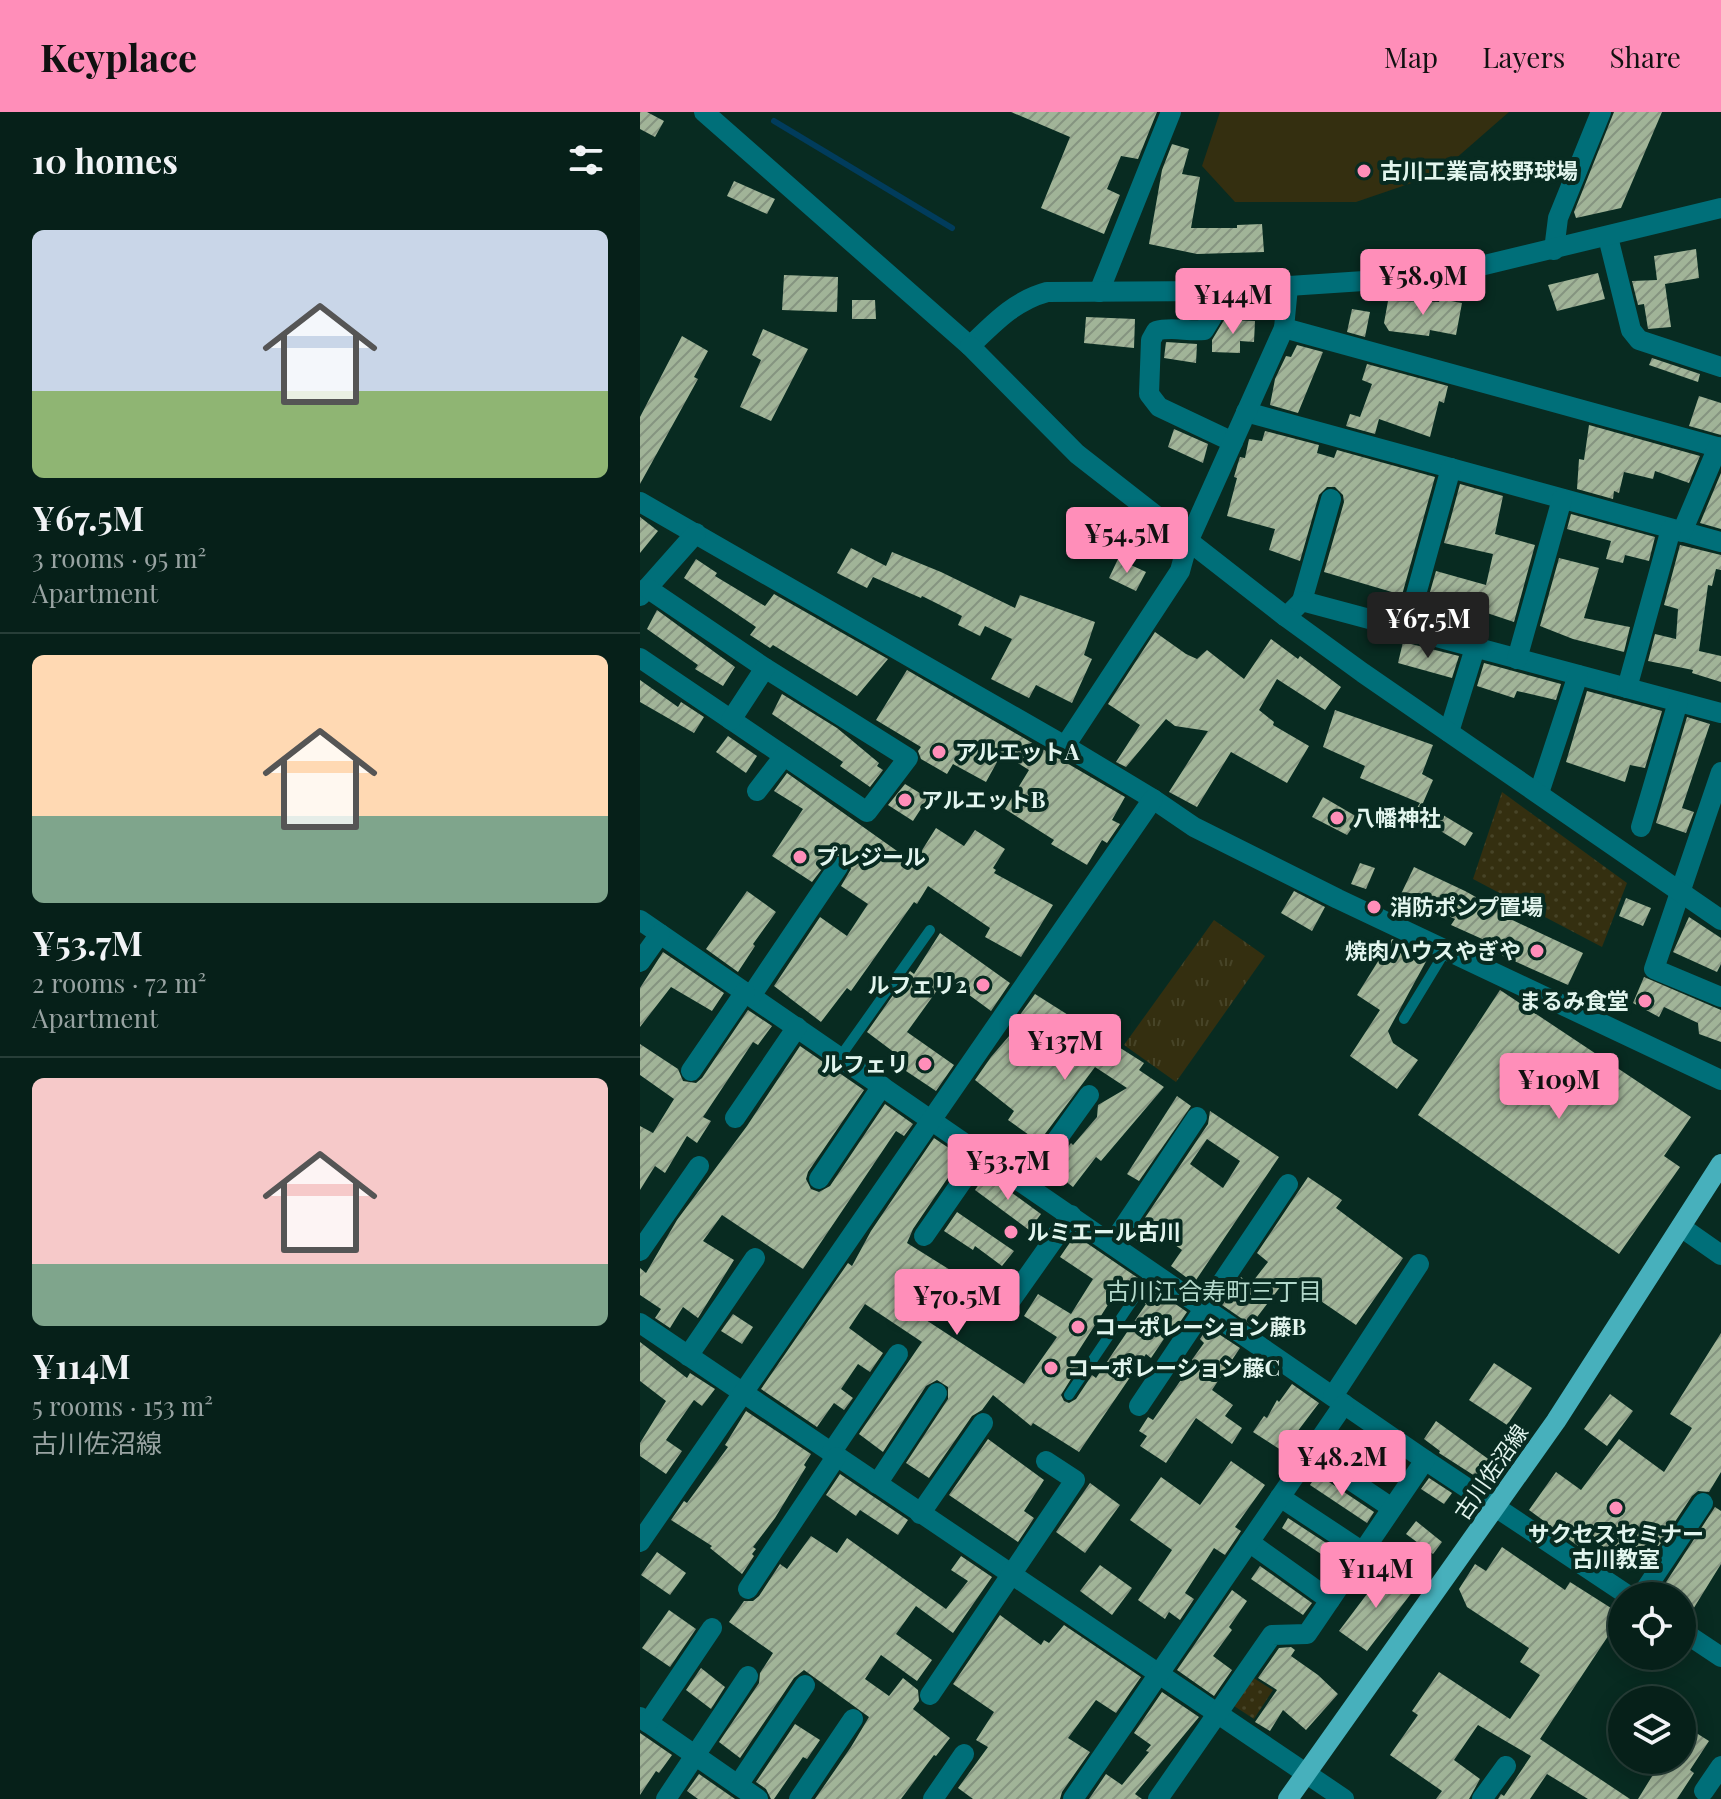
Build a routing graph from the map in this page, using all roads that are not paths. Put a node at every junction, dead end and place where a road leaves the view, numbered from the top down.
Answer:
1 (704, 112) edge
2 (1171, 112) edge
3 (1601, 112) edge
4 (1721, 208) edge
5 (1608, 237) junction
6 (1554, 250) junction
7 (1288, 287) junction
8 (1213, 291) junction
9 (1099, 292) junction
10 (1284, 328) junction
11 (970, 346) junction
12 (1721, 367) edge
13 (1246, 412) junction
14 (1233, 442) junction
15 (1720, 447) edge
16 (1451, 468) junction
17 (1331, 499) dead end
18 (1562, 499) junction
19 (640, 502) edge
20 (1677, 530) junction
21 (696, 533) junction
22 (1188, 542) junction
23 (1721, 542) edge
24 (644, 592) edge
25 (1302, 601) junction
26 (1286, 617) junction
27 (1407, 627) junction
28 (1475, 648) junction
29 (640, 658) edge
30 (1517, 659) junction
31 (765, 668) junction
32 (1578, 675) junction
33 (1627, 688) junction
34 (1678, 702) junction
35 (1721, 713) edge
36 (731, 720) junction
37 (1449, 732) junction
38 (1065, 746) junction
39 (784, 756) junction
40 (1721, 772) edge
41 (757, 791) dead end
42 (1539, 793) junction
43 (1153, 799) junction
44 (1641, 827) dead end
45 (838, 867) dead end
46 (1680, 891) junction
47 (640, 920) edge
48 (1721, 920) edge
49 (930, 930) dead end
50 (660, 934) junction
51 (1446, 950) junction
52 (640, 962) edge
53 (748, 994) junction
54 (1721, 997) edge
55 (1404, 1019) dead end
56 (797, 1027) junction
57 (840, 1057) junction
58 (691, 1071) dead end
59 (1721, 1080) edge
60 (882, 1086) junction
61 (1089, 1095) dead end
62 (1197, 1117) dead end
63 (735, 1118) dead end
64 (933, 1120) junction
65 (981, 1154) junction
66 (1721, 1164) edge
67 (699, 1166) dead end
68 (819, 1179) dead end
69 (1025, 1184) junction
70 (1288, 1184) dead end
71 (1071, 1215) junction
72 (1681, 1227) junction
73 (924, 1236) dead end
74 (1112, 1244) junction
75 (640, 1251) edge
76 (1721, 1255) edge
77 (755, 1258) dead end
78 (1419, 1264) dead end
79 (1152, 1272) junction
80 (1011, 1300) dead end
81 (1205, 1308) junction
82 (640, 1323) edge
83 (898, 1354) dead end
84 (688, 1356) junction
85 (937, 1393) dead end
86 (744, 1394) junction
87 (1069, 1395) dead end
88 (1338, 1400) junction
89 (1139, 1406) dead end
90 (983, 1423) dead end
91 (1310, 1453) junction
92 (834, 1455) junction
93 (1425, 1460) junction
94 (1046, 1461) dead end
95 (877, 1484) junction
96 (1280, 1497) junction
97 (1703, 1503) dead end
98 (1392, 1508) junction
99 (1495, 1508) junction
100 (920, 1514) junction
101 (640, 1542) edge
102 (1249, 1542) junction
103 (1363, 1552) junction
104 (1010, 1574) junction
105 (1608, 1582) edge
106 (1650, 1582) edge
107 (748, 1589) dead end
108 (1330, 1600) junction
109 (712, 1628) dead end
110 (1696, 1640) edge
111 (1721, 1657) edge
112 (1158, 1675) junction
113 (748, 1676) dead end
114 (805, 1685) dead end
115 (930, 1695) dead end
116 (1217, 1714) junction
117 (853, 1719) dead end
118 (644, 1720) edge
119 (964, 1754) dead end
120 (695, 1755) junction
121 (1506, 1766) dead end
122 (1721, 1766) edge
123 (1306, 1772) junction
124 (738, 1785) junction
125 (1704, 1791) dead end
126 (666, 1799) edge
127 (758, 1799) edge
128 (799, 1799) edge
129 (933, 1799) edge
130 (1073, 1799) edge
131 (1158, 1799) edge
132 (1288, 1799) edge
133 (1344, 1799) edge
134 (1482, 1799) edge

1 - 11 street
2 - 9 street
3 - 6 street
4 - 5 street
5 - 6 street
5 - 12 street
6 - 7 street
7 - 8 street
7 - 10 street
8 - 9 street
8 - 14 street
9 - 11 street
10 - 13 street
10 - 15 street
11 - 22 street
13 - 14 street
13 - 16 street
14 - 22 street
15 - 20 street
16 - 18 street
16 - 27 street
17 - 25 street
18 - 20 street
18 - 30 street
19 - 21 street
20 - 23 street
20 - 33 street
21 - 24 street
21 - 38 street
22 - 26 street
22 - 38 street
24 - 31 street
25 - 26 street
25 - 27 street
26 - 37 street
27 - 28 street
28 - 30 street
28 - 37 street
29 - 36 street
30 - 32 street
31 - 36 street
31 - 39 street
32 - 33 street
32 - 42 street
33 - 34 street
34 - 35 street
34 - 44 street
36 - 39 street
37 - 42 street
38 - 43 street
39 - 41 street
40 - 46 street
42 - 46 street
43 - 51 street
43 - 64 street
45 - 53 street
46 - 48 street
46 - 54 street
47 - 50 street
49 - 57 lane
50 - 52 street
50 - 53 street
51 - 55 lane
51 - 59 street
53 - 56 street
53 - 58 street
56 - 57 street
56 - 63 street
57 - 60 street
60 - 64 street
60 - 68 street
61 - 69 street
62 - 74 street
64 - 65 street
64 - 86 street
65 - 69 street
65 - 73 street
66 - 72 main road, 古川佐沼線
67 - 75 street
69 - 71 street
70 - 81 street
71 - 74 street
71 - 80 street
72 - 76 street
72 - 99 main road, 古川佐沼線
74 - 79 street
77 - 84 street
78 - 88 street
79 - 81 street
79 - 87 lane
81 - 88 street
81 - 89 street
82 - 84 street
83 - 92 street
84 - 86 street
85 - 95 street
86 - 92 street
86 - 101 street
88 - 91 street
88 - 93 street
90 - 100 street
91 - 96 street
91 - 98 street
92 - 95 street
92 - 107 street
93 - 98 street
93 - 99 street
94 - 104 street
95 - 100 street
96 - 102 street
96 - 103 street
97 - 106 street
98 - 103 street
99 - 105 street
99 - 123 main road, 古川佐沼線
100 - 104 street
102 - 108 street
102 - 112 street
103 - 108 street
104 - 112 street
104 - 115 street
108 - 116 street
109 - 118 street
110 - 111 street
112 - 116 street
112 - 130 street
113 - 120 street
114 - 124 street
116 - 123 street
116 - 131 street
117 - 128 street
118 - 120 street
119 - 129 street
120 - 124 street
120 - 126 street
121 - 134 street
122 - 125 street
123 - 132 main road, 古川佐沼線
123 - 133 street
124 - 127 street

